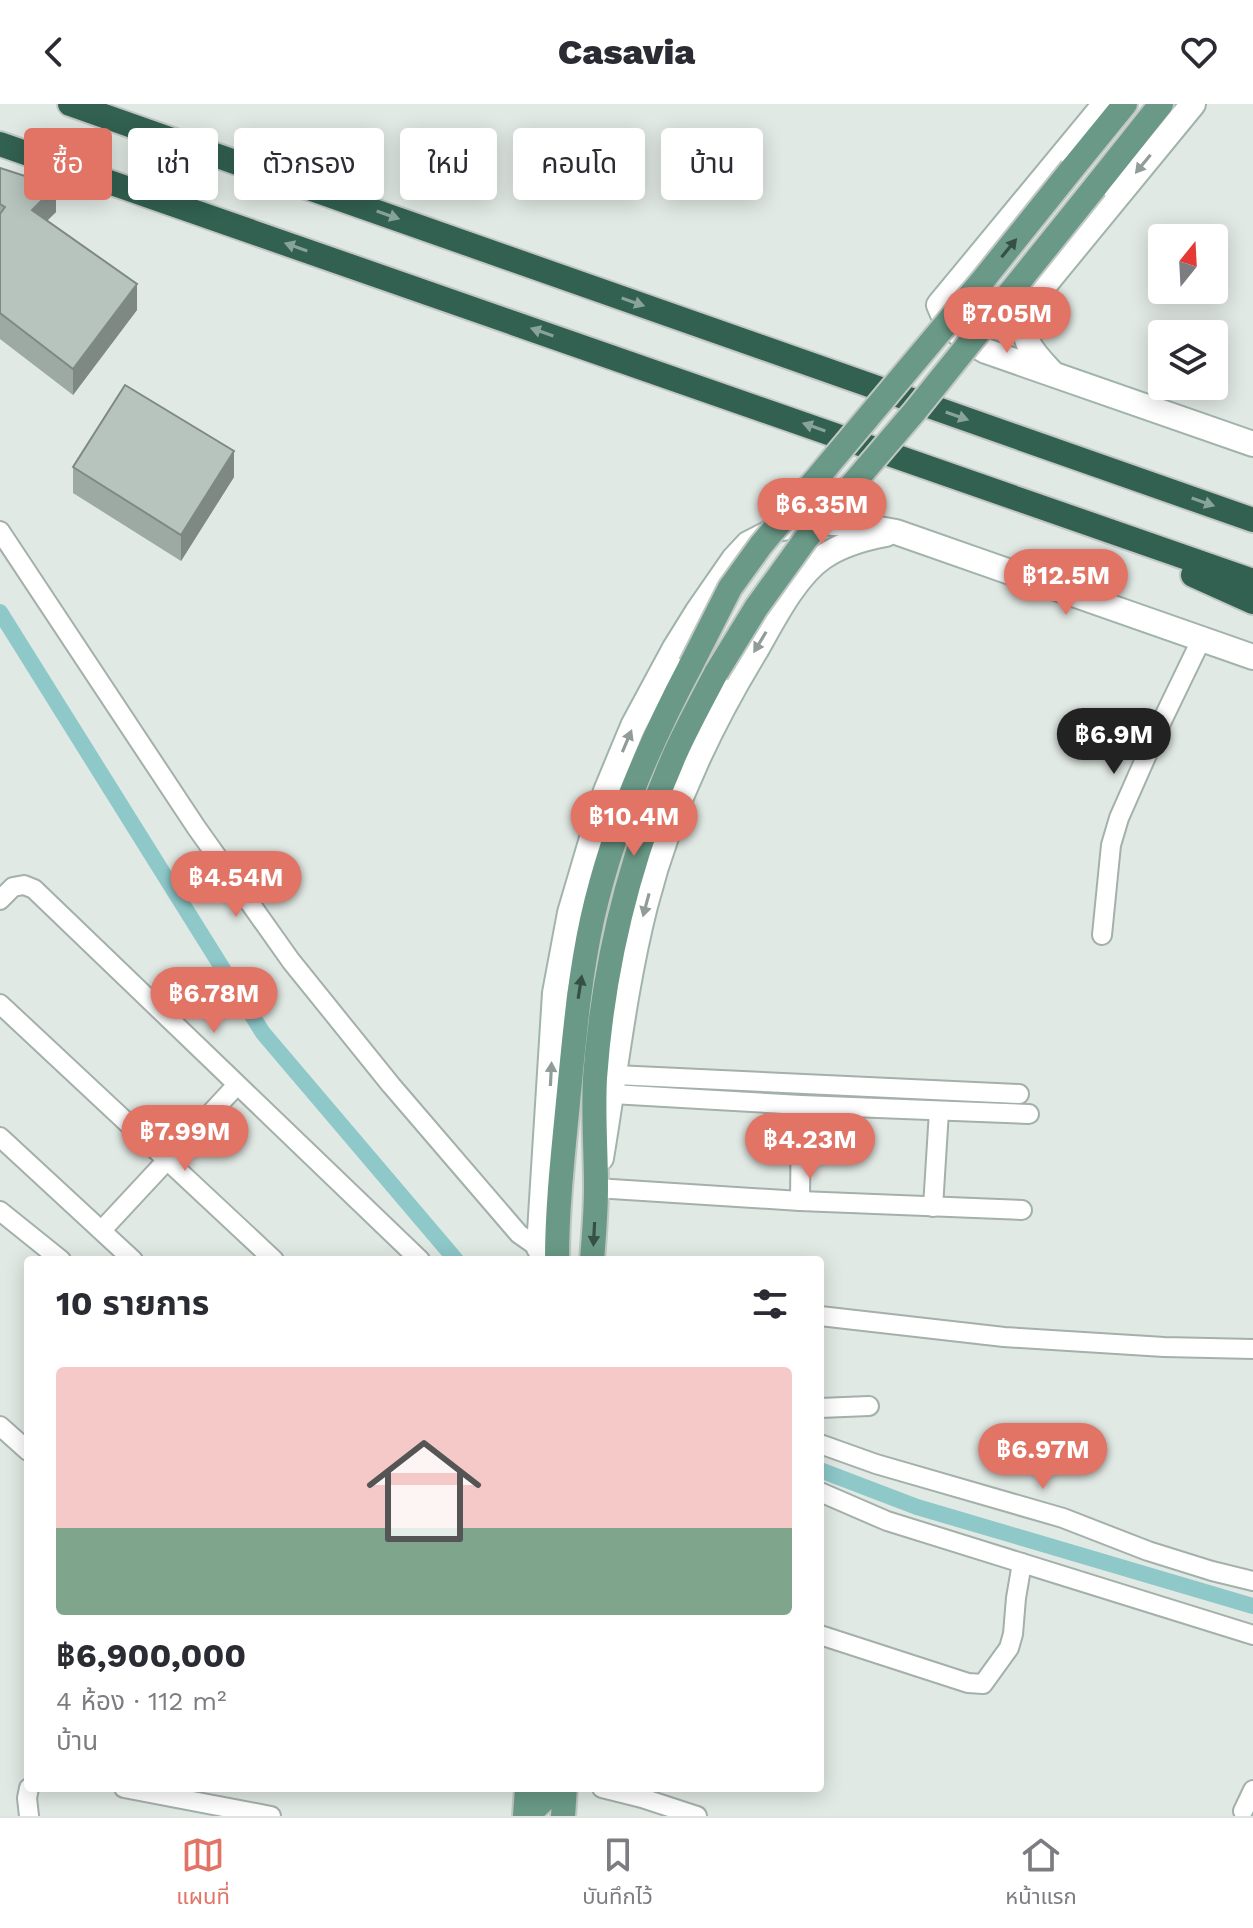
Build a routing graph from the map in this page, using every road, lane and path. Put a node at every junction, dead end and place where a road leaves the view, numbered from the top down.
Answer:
1 (70, 104) edge
2 (1105, 104) edge
3 (1125, 104) edge
4 (1161, 104) edge
5 (1193, 104) edge
6 (0, 144) edge
7 (979, 256) junction
8 (1024, 310) junction
9 (1054, 375) junction
10 (1253, 444) edge
11 (940, 471) junction
12 (1253, 520) edge
13 (0, 531) edge
14 (896, 532) junction
15 (741, 550) junction
16 (803, 576) junction
17 (1253, 581) edge
18 (1253, 602) edge
19 (1202, 638) junction
20 (1253, 657) edge
21 (0, 900) edge
22 (1102, 935) dead end
23 (0, 1004) edge
24 (614, 1084) junction
25 (236, 1086) junction
26 (1019, 1094) dead end
27 (801, 1105) junction
28 (939, 1111) junction
29 (1029, 1114) dead end
30 (0, 1137) edge
31 (168, 1161) junction
32 (596, 1188) junction
33 (800, 1201) junction
34 (933, 1207) junction
35 (1022, 1210) dead end
36 (0, 1211) edge
37 (102, 1230) junction
38 (56, 1256) edge
39 (129, 1256) edge
40 (270, 1256) edge
41 (416, 1256) edge
42 (548, 1256) edge
43 (592, 1256) edge
44 (824, 1316) edge
45 (1253, 1349) edge
46 (869, 1406) dead end
47 (824, 1408) edge
48 (0, 1426) edge
49 (824, 1445) edge
50 (24, 1447) edge
51 (824, 1494) edge
52 (1022, 1563) junction
53 (1253, 1581) edge
54 (1253, 1635) edge
55 (824, 1636) edge
56 (1253, 1790) edge
57 (28, 1792) edge
58 (135, 1792) edge
59 (527, 1792) edge
60 (552, 1792) edge
61 (565, 1792) edge
62 (618, 1792) edge
63 (179, 1808) edge
64 (1243, 1811) dead end
65 (29, 1816) edge
66 (271, 1816) edge
67 (526, 1816) edge
68 (563, 1816) edge
69 (697, 1816) edge

1 -> 12 highway
2 - 7 main road
42 -> 3 main road, bridge
4 - 32 main road, bridge
5 -> 8 main road
11 -> 6 highway
7 - 8 main road
7 - 9 main road
8 - 9 main road
9 - 10 main road
11 - 17 highway
11 - 18 highway
13 - 42 street
14 - 15 main road
14 - 16 main road
14 - 19 main road
15 - 16 main road
42 -> 15 main road
16 -> 24 main road
19 - 20 main road
19 - 22 street
21 - 25 street
23 - 31 street
24 - 26 street
24 - 27 street
24 - 32 main road
25 - 31 street
25 - 41 street
27 - 28 street
27 - 33 street
28 - 29 street
28 - 34 street
30 - 37 street
31 - 37 street
31 - 40 street
32 - 33 street
32 -> 43 main road
33 - 34 street
34 - 35 street
36 - 38 street
37 - 39 street
44 - 45 street
46 - 47 street
48 - 50 street
49 - 53 street
51 - 52 street
52 - 54 street
52 - 55 street
56 - 64 street
57 - 65 street
58 - 63 street
59 - 67 main road
60 - 67 main road
61 - 68 main road
62 - 69 street
63 - 66 street

